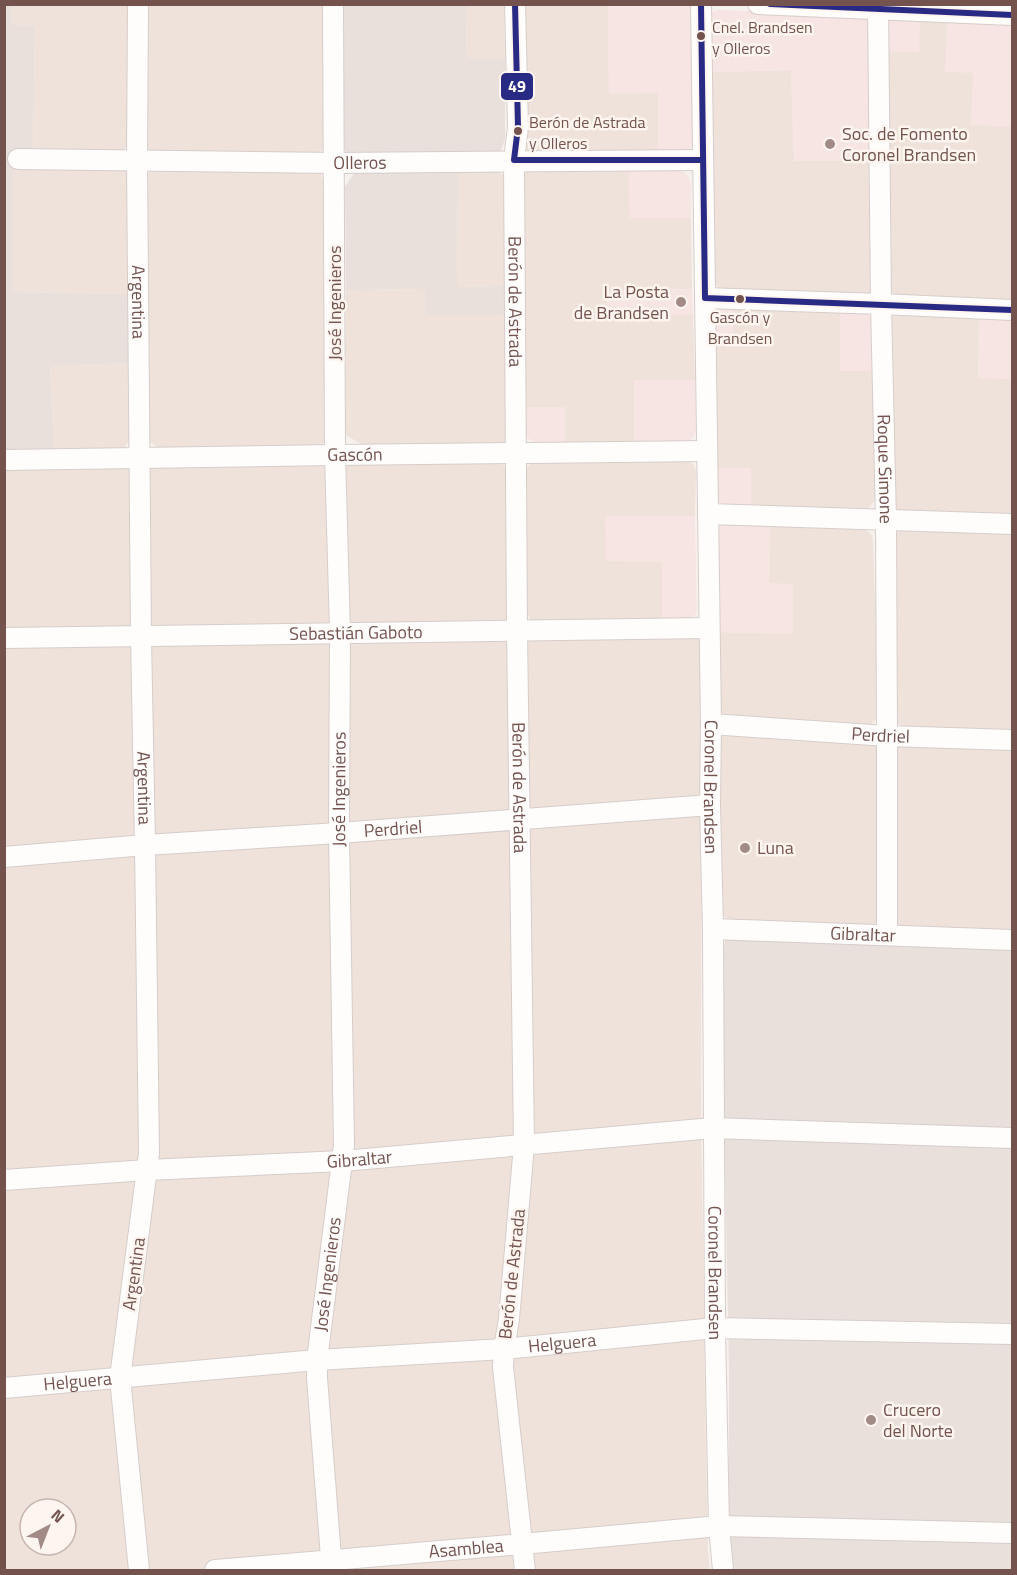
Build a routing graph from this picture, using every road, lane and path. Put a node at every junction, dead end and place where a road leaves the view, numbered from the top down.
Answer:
1 (138, 4) edge
2 (333, 4) edge
3 (515, 4) edge
4 (701, 4) edge
5 (758, 4) edge
6 (878, 7) edge
7 (1012, 15) edge
8 (18, 159) dead end
9 (514, 160) junction
10 (703, 160) junction
11 (137, 161) junction
12 (334, 163) junction
13 (705, 298) junction
14 (881, 304) junction
15 (1012, 310) edge
16 (706, 451) junction
17 (335, 454) junction
18 (516, 454) junction
19 (140, 457) junction
20 (4, 460) edge
21 (708, 514) junction
22 (886, 521) junction
23 (1012, 524) edge
24 (708, 628) junction
25 (517, 631) junction
26 (340, 632) junction
27 (141, 637) junction
28 (4, 638) edge
29 (711, 724) junction
30 (887, 736) junction
31 (1012, 740) edge
32 (710, 805) junction
33 (521, 819) junction
34 (339, 833) junction
35 (145, 845) junction
36 (4, 857) edge
37 (713, 929) junction
38 (886, 935) junction
39 (1012, 940) edge
40 (713, 1128) junction
41 (1012, 1138) edge
42 (524, 1145) junction
43 (343, 1161) junction
44 (147, 1170) junction
45 (4, 1180) edge
46 (715, 1328) junction
47 (1012, 1334) edge
48 (504, 1349) junction
49 (317, 1360) junction
50 (120, 1378) junction
51 (4, 1388) edge
52 (719, 1526) junction
53 (1012, 1533) edge
54 (522, 1544) junction
55 (331, 1565) edge
56 (139, 1570) edge
57 (215, 1570) edge
58 (525, 1570) edge
59 (723, 1570) edge

1 - 11 street, Argentina
2 - 12 street, José Ingenieros
3 - 9 street, Berón de Astrada
4 - 10 street, Coronel Brandsen
5 - 6 street
6 - 7 street
6 - 14 street, Roque Simone
8 - 11 street, Olleros
9 - 10 street, Olleros
9 - 12 street, Olleros
9 - 18 street, Berón de Astrada
10 - 13 street, Coronel Brandsen
11 - 12 street, Olleros
11 - 19 street, Argentina
12 - 17 street, José Ingenieros
13 - 14 street
13 - 16 street, Coronel Brandsen
14 - 15 street
14 - 22 street, Roque Simone
16 - 18 street, Gascón
16 - 21 street, Coronel Brandsen
17 - 18 street, Gascón
17 - 19 street, Gascón
17 - 26 street, José Ingenieros
18 - 25 street, Berón de Astrada
19 - 20 street, Gascón
19 - 27 street, Argentina
21 - 22 street
21 - 24 street, Coronel Brandsen
22 - 23 street
22 - 30 street, Roque Simone
24 - 25 street, Sebastián Gaboto
24 - 29 street, Coronel Brandsen
25 - 26 street, Sebastián Gaboto
25 - 33 street, Berón de Astrada
26 - 27 street, Sebastián Gaboto
26 - 34 street, José Ingenieros
27 - 28 street, Sebastián Gaboto
27 - 35 street, Argentina
29 - 30 street, Perdriel
29 - 32 street, Coronel Brandsen
30 - 31 street, Perdriel
30 - 38 street, Roque Simone
32 - 33 street, Perdriel
32 - 37 street, Coronel Brandsen
33 - 34 street, Perdriel
33 - 42 street, Berón de Astrada
34 - 35 street, Perdriel
34 - 43 street, José Ingenieros
35 - 36 street, Perdriel
35 - 44 street, Argentina
37 - 38 street, Gibraltar
37 - 40 street, Coronel Brandsen
38 - 39 street, Gibraltar
40 - 41 street, Gibraltar
40 - 42 street, Gibraltar
40 - 46 street, Coronel Brandsen
42 - 43 street, Gibraltar
42 - 48 street, Berón de Astrada
43 - 44 street, Gibraltar
43 - 49 street, José Ingenieros
44 - 45 street, Gibraltar
44 - 50 street, Argentina
46 - 47 street, Helguera
46 - 48 street, Helguera
46 - 52 street, Coronel Brandsen
48 - 49 street, Helguera
48 - 54 street, Berón de Astrada
49 - 50 street, Helguera
49 - 55 street, José Ingenieros
50 - 51 street, Helguera
50 - 56 street, Argentina
52 - 53 street, Asamblea
52 - 54 street, Asamblea
52 - 59 street, Coronel Brandsen
54 - 55 street, Asamblea
54 - 58 street, Berón de Astrada
55 - 57 street, Asamblea

